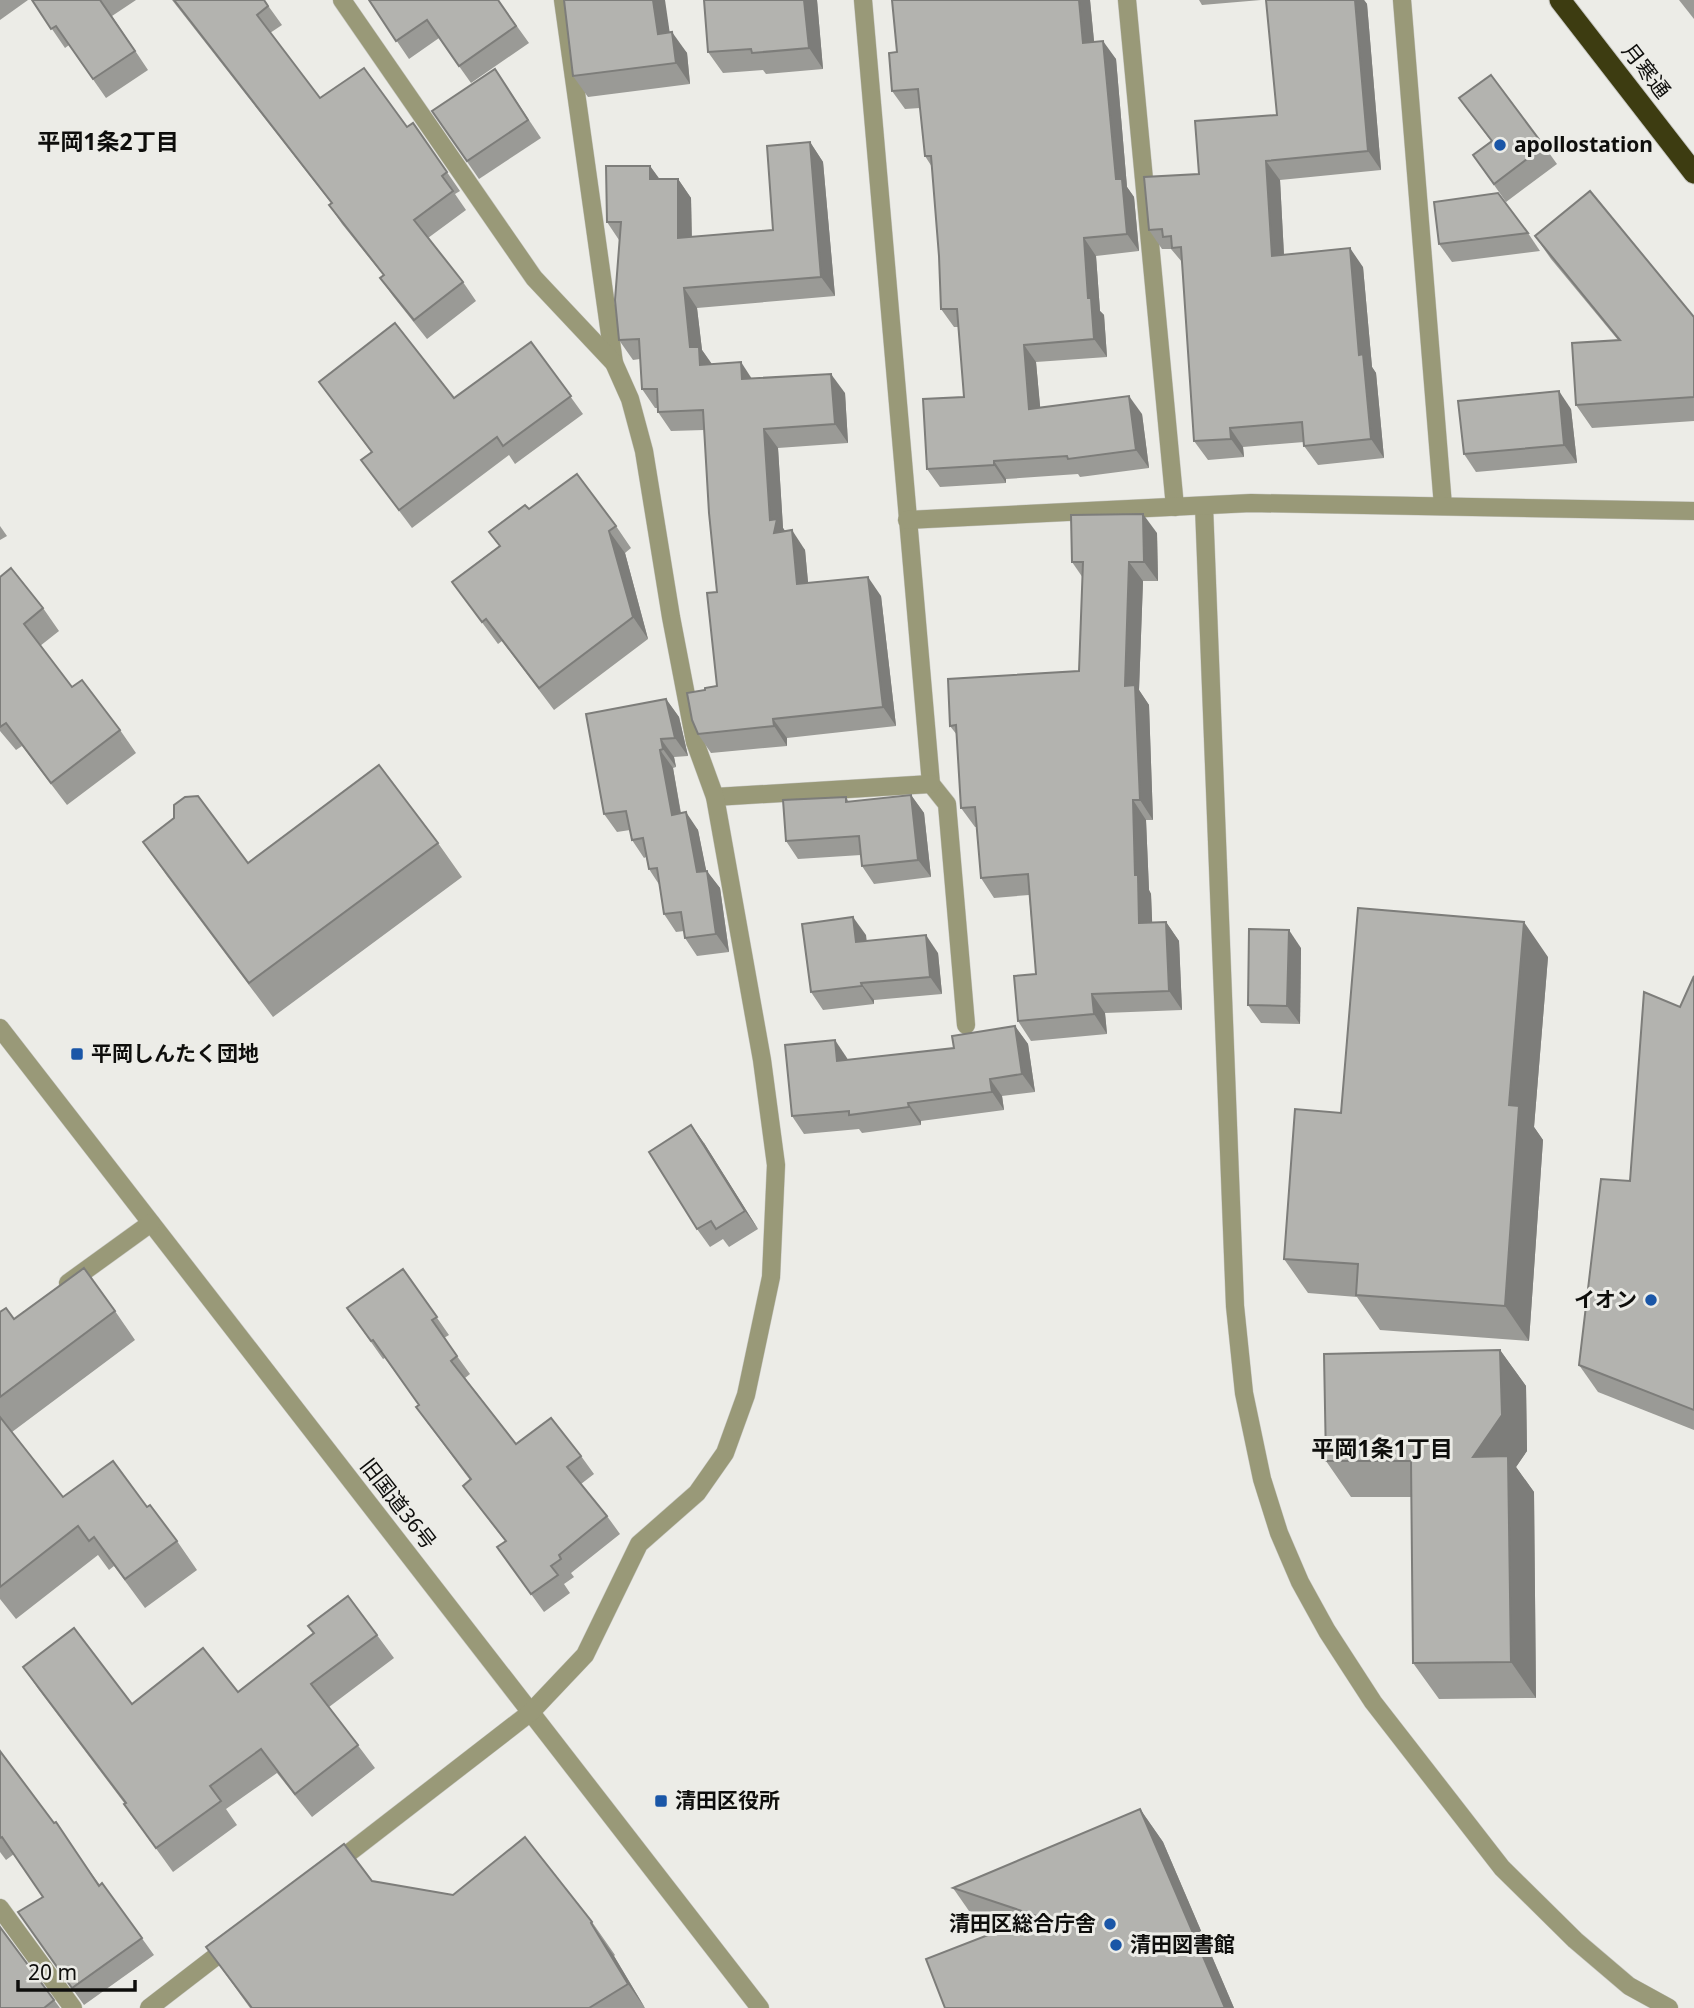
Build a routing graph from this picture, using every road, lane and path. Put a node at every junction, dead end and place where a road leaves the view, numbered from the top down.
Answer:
1 (342, 0) edge
2 (563, 0) edge
3 (863, 0) edge
4 (1127, 0) edge
5 (1402, 0) edge
6 (1560, 0) edge
7 (1694, 173) edge
8 (614, 363) junction
9 (1204, 506) junction
10 (1443, 506) junction
11 (1175, 507) junction
12 (1694, 512) edge
13 (907, 520) junction
14 (930, 784) junction
15 (715, 796) junction
16 (966, 1025) dead end
17 (0, 1028) edge
18 (151, 1223) junction
19 (54, 1293) edge
20 (531, 1712) junction
21 (324, 1872) edge
22 (0, 1908) edge
23 (247, 1932) edge
24 (73, 2008) edge
25 (149, 2008) edge
26 (760, 2008) edge
27 (1669, 2008) edge

1 - 8 street
2 - 8 street
3 - 13 street
4 - 11 street
5 - 10 street
6 - 7 highway, 月寒通
8 - 15 street
9 - 10 street
9 - 11 street
9 - 27 street
10 - 12 street
11 - 13 street
13 - 14 street
14 - 15 street
14 - 16 street
15 - 20 street
17 - 18 street, 旧国道36号
18 - 19 street
18 - 20 street, 旧国道36号
20 - 21 street
20 - 26 street, 旧国道36号
22 - 24 street
23 - 25 street

